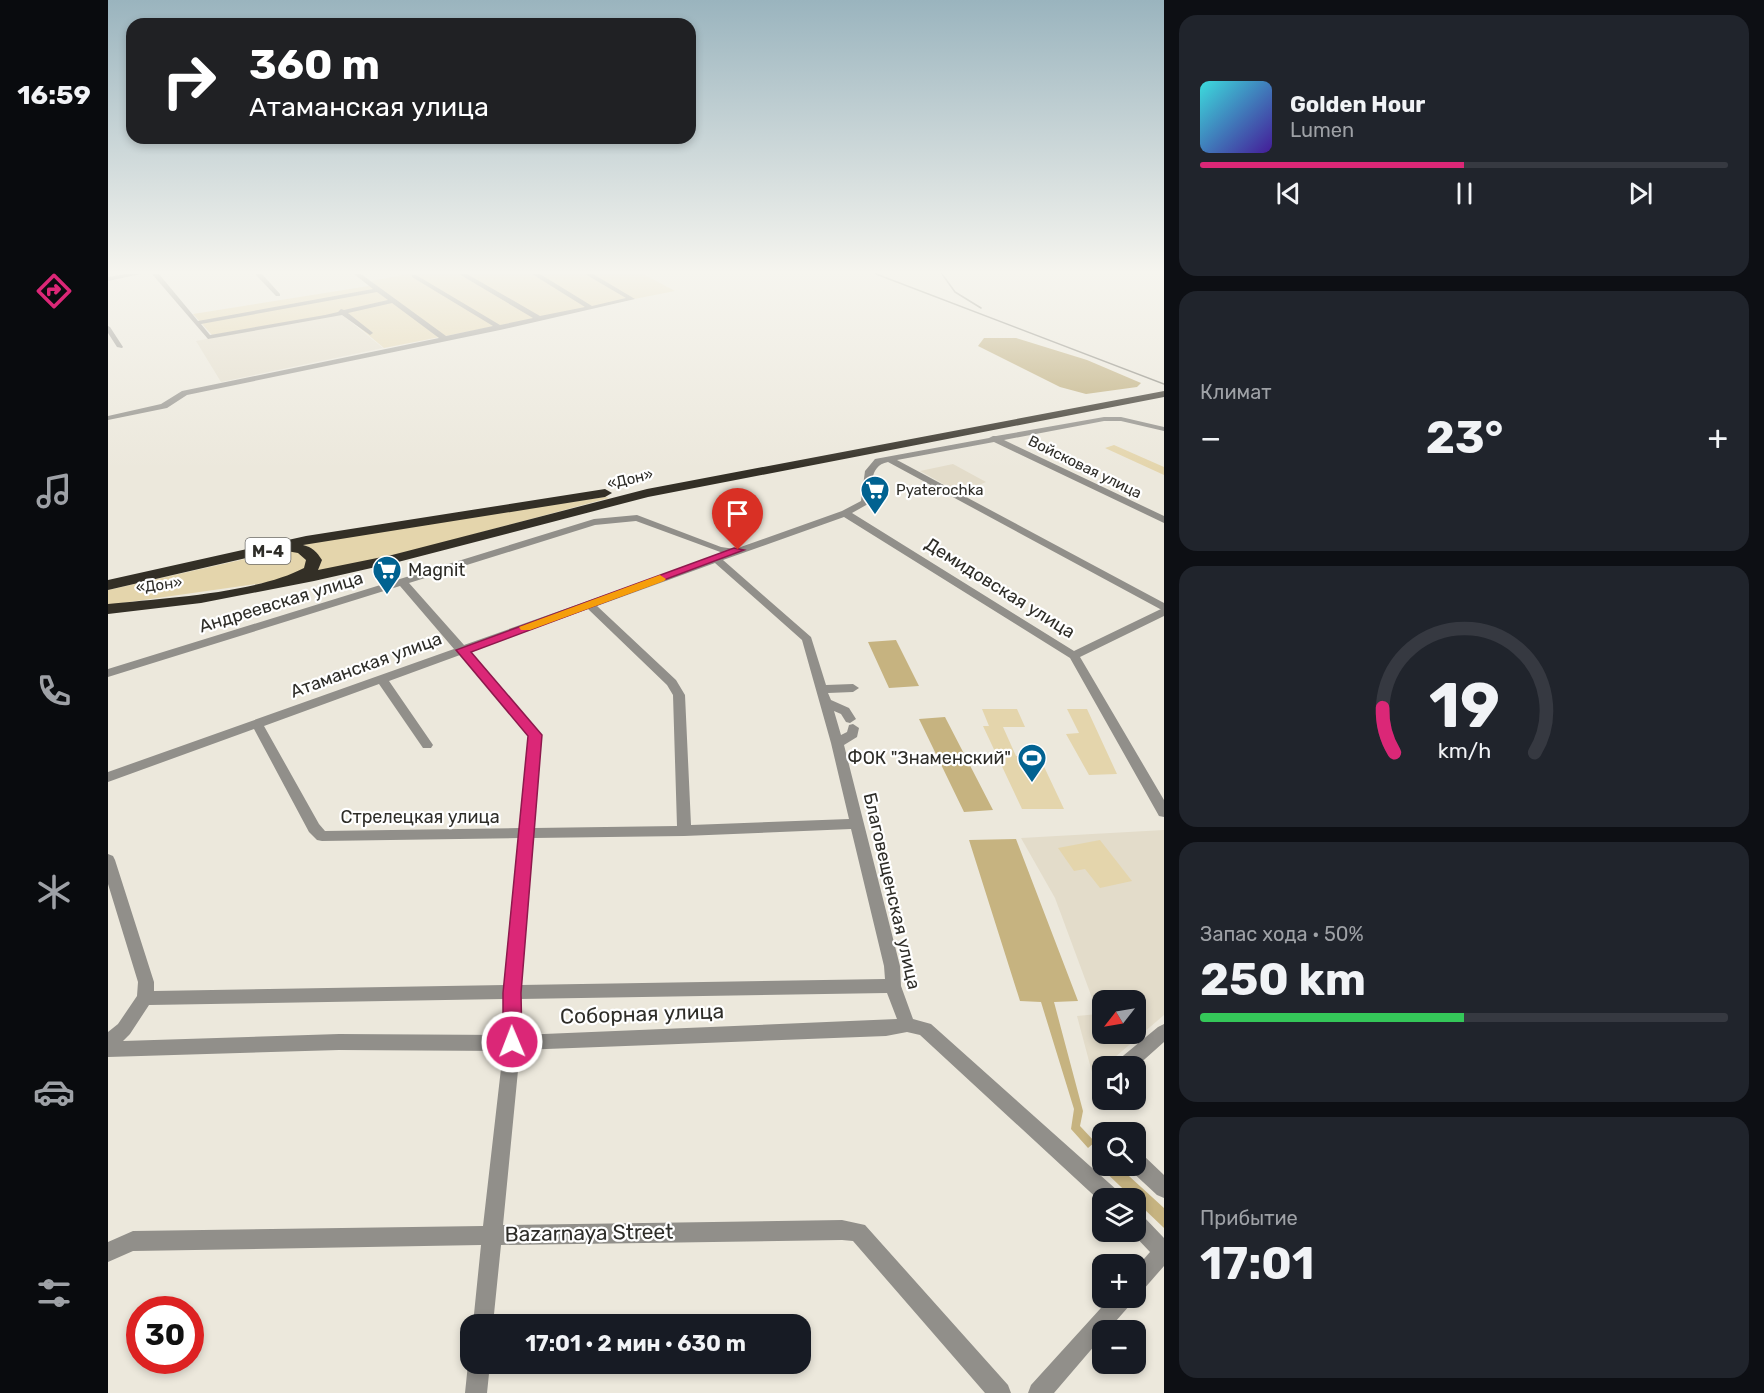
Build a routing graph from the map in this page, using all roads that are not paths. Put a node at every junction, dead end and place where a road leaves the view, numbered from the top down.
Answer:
1 (115, 339) edge
2 (439, 339) edge
3 (120, 347) dead end
4 (1159, 392) edge
5 (108, 418) edge
6 (1164, 429) edge
7 (993, 438) junction
8 (889, 459) junction
9 (845, 513) junction
10 (1164, 520) edge
11 (738, 550) junction
12 (716, 559) junction
13 (179, 568) junction
14 (286, 581) junction
15 (402, 581) junction
16 (108, 585) edge
17 (590, 604) junction
18 (1164, 607) edge
19 (108, 609) edge
20 (1164, 612) edge
21 (463, 650) junction
22 (1074, 656) junction
23 (108, 674) edge
24 (382, 679) junction
25 (853, 688) dead end
26 (823, 695) junction
27 (257, 724) junction
28 (837, 743) junction
29 (427, 745) dead end
30 (108, 777) edge
31 (1164, 813) edge
32 (858, 824) junction
33 (684, 831) junction
34 (524, 834) junction
35 (108, 860) edge
36 (893, 987) junction
37 (512, 993) junction
38 (145, 998) junction
39 (907, 1025) junction
40 (1164, 1032) edge
41 (512, 1042) junction
42 (108, 1043) edge
43 (108, 1049) edge
44 (1136, 1056) edge
45 (1146, 1171) edge
46 (1100, 1188) edge
47 (1164, 1188) edge
48 (1146, 1233) edge
49 (491, 1234) junction
50 (108, 1252) edge
51 (1164, 1252) edge
52 (1146, 1272) edge
53 (1114, 1308) edge
54 (484, 1314) edge
55 (478, 1374) edge
56 (476, 1393) edge
57 (1000, 1393) edge
58 (1039, 1393) edge

1 - 3 street
2 - 5 street
4 - 13 highway, «Дон» / М-4
4 - 14 highway, «Дон» / М-4
6 - 7 street
7 - 8 street
7 - 10 street, Войсковая улица
8 - 9 street
8 - 18 street
9 - 11 street, Атаманская улица
9 - 22 street, Демидовская улица
11 - 12 street, Атаманская улица
11 - 15 street, Андреевская улица
12 - 17 street, Атаманская улица
12 - 26 street, Благовещенская улица
13 - 14 highway, М-4
13 - 16 highway, «Дон» / М-4
14 - 19 highway, «Дон» / М-4
15 - 21 street
15 - 23 street, Андреевская улица
17 - 21 street, Атаманская улица
17 - 33 street
20 - 22 street
21 - 24 street, Атаманская улица
21 - 34 street
22 - 31 street, Демидовская улица
24 - 27 street, Атаманская улица
24 - 29 street
25 - 26 street
26 - 28 street, Благовещенская улица
26 - 28 street
27 - 30 street, Атаманская улица
27 - 34 street, Стрелецкая улица
28 - 32 street, Благовещенская улица
32 - 33 street, Стрелецкая улица
32 - 36 street, Благовещенская улица
33 - 34 street, Стрелецкая улица
34 - 37 street
35 - 38 street
36 - 37 street, Соборная улица
36 - 39 street, Благовещенская улица
37 - 38 street, Соборная улица
37 - 41 street
38 - 42 street
39 - 41 street, Соборная улица
39 - 46 street
40 - 44 street
41 - 43 street, Соборная улица
41 - 49 street
45 - 47 street
48 - 51 street
49 - 50 street, Bazarnaya Street
49 - 54 street
49 - 57 street, Bazarnaya Street
51 - 52 street
53 - 58 street
55 - 56 street

